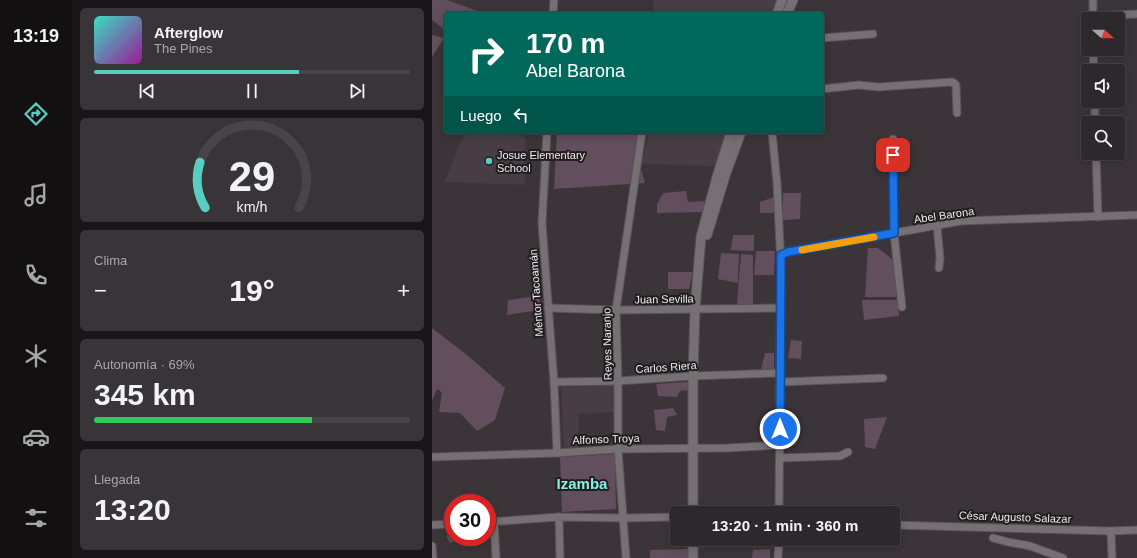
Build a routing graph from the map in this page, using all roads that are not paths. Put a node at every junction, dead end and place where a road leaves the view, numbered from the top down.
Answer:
1 (554, 0) edge
2 (782, 0) edge
3 (793, 0) edge
4 (1093, 0) edge
5 (553, 12) edge
6 (778, 12) edge
7 (788, 12) edge
8 (1093, 12) edge
9 (1137, 14) edge
10 (1125, 15) edge
11 (872, 34) dead end
12 (824, 38) edge
13 (824, 89) edge
14 (957, 112) dead end
15 (547, 134) edge
16 (642, 134) edge
17 (730, 134) edge
18 (740, 134) edge
19 (772, 134) edge
20 (893, 139) dead end
21 (1096, 160) edge
22 (1137, 215) edge
23 (1098, 217) junction
24 (937, 226) junction
25 (894, 233) junction
26 (781, 255) junction
27 (699, 261) junction
28 (939, 268) dead end
29 (902, 307) dead end
30 (548, 308) junction
31 (781, 308) junction
32 (695, 309) junction
33 (616, 310) junction
34 (780, 373) junction
35 (693, 376) junction
36 (883, 378) dead end
37 (618, 381) junction
38 (554, 382) junction
39 (780, 382) junction
40 (780, 445) junction
41 (618, 448) junction
42 (693, 449) junction
43 (848, 452) dead end
44 (557, 453) junction
45 (432, 457) edge
46 (780, 458) junction
47 (693, 506) edge
48 (779, 506) edge
49 (559, 517) junction
50 (670, 517) edge
51 (624, 518) junction
52 (496, 522) edge
53 (444, 524) edge
54 (432, 525) edge
55 (900, 525) edge
56 (1111, 530) junction
57 (1137, 530) edge
58 (994, 538) dead end
59 (432, 546) edge
60 (494, 546) edge
61 (693, 546) edge
62 (778, 546) edge
63 (432, 558) edge
64 (496, 558) edge
65 (560, 558) edge
66 (626, 558) edge
67 (693, 558) edge
68 (778, 558) edge
69 (1063, 558) edge
70 (1112, 558) edge

1 - 5 street
2 - 6 street
3 - 7 street
4 - 8 street
9 - 10 street
11 - 12 street
13 - 14 street
15 - 30 street, Méntor Tacoamán
16 - 33 street, Reyes Naranjo
17 - 27 street
18 - 27 street
19 - 26 street
20 - 25 street
21 - 23 street
22 - 23 street, Abel Barona
23 - 24 street, Abel Barona
24 - 25 street, Abel Barona
24 - 28 street
25 - 26 street, Abel Barona
25 - 29 street
26 - 31 street
27 - 32 street
30 - 33 street, Juan Sevilla
30 - 38 street, Méntor Tacoamán
31 - 32 street, Juan Sevilla
31 - 34 street
32 - 33 street, Juan Sevilla
32 - 35 street
33 - 37 street, Reyes Naranjo
34 - 35 street, Carlos Riera
34 - 39 street
35 - 37 street, Carlos Riera
35 - 42 street
36 - 39 street
37 - 38 street, Carlos Riera
37 - 41 street, Reyes Naranjo
38 - 44 street, Méntor Tacoamán
39 - 40 street
40 - 42 street, Alfonso Troya
40 - 46 street
41 - 42 street, Alfonso Troya
41 - 44 street, Alfonso Troya
41 - 51 street, Reyes Naranjo
42 - 47 street
43 - 46 street
44 - 45 street, Alfonso Troya
46 - 48 street
49 - 51 street
49 - 52 street
49 - 65 street
50 - 51 street
51 - 66 street, Reyes Naranjo
53 - 54 street
55 - 56 street, César Augusto Salazar
56 - 57 street, César Augusto Salazar
56 - 70 street
58 - 69 street
59 - 63 street
60 - 64 street
61 - 67 street
62 - 68 street

